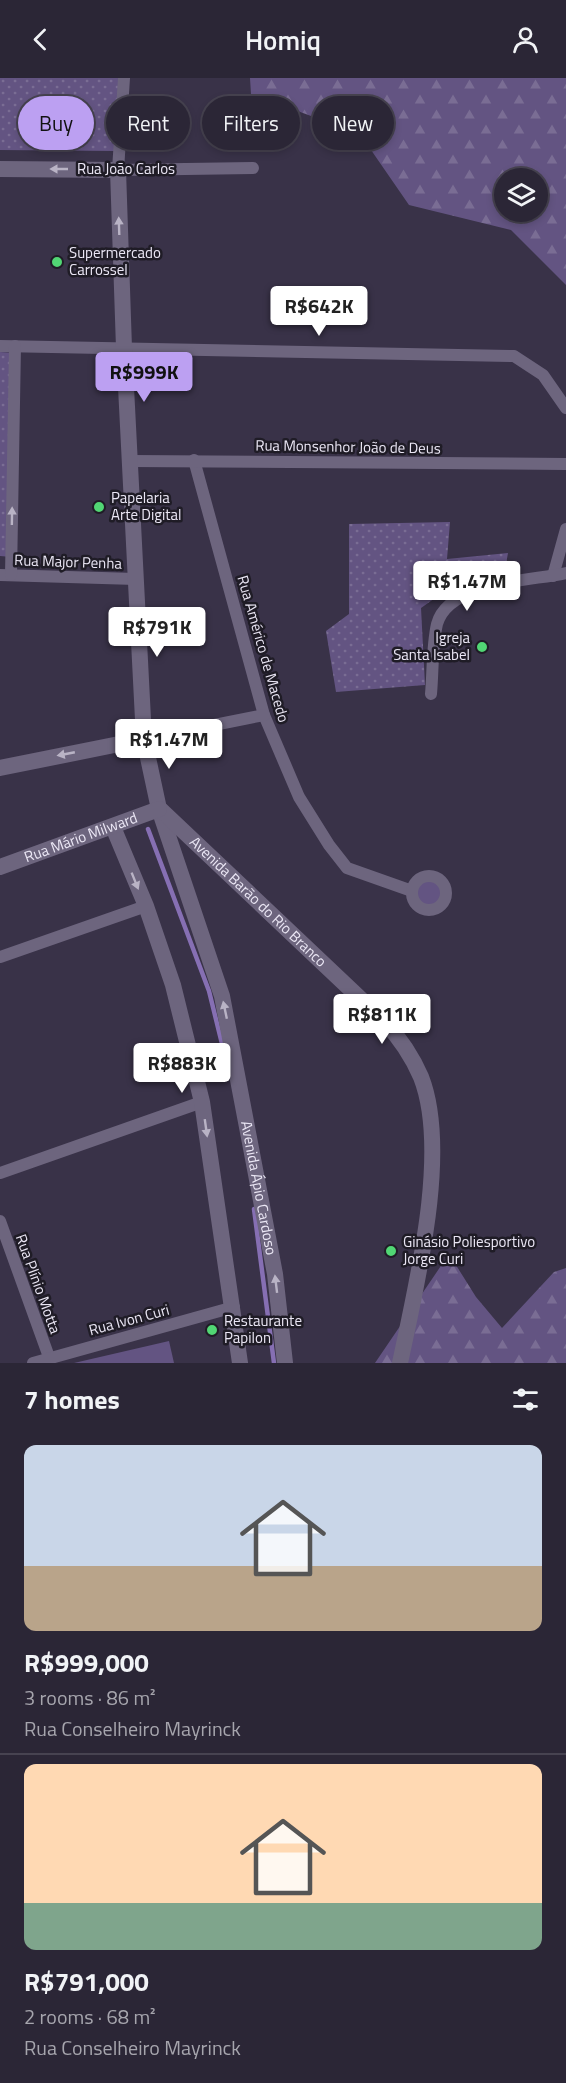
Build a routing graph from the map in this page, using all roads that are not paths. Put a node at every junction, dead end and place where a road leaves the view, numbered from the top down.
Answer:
1 (124, 78) edge
2 (253, 168) dead end
3 (0, 169) edge
4 (118, 170) junction
5 (0, 346) edge
6 (15, 346) junction
7 (124, 348) junction
8 (566, 408) edge
9 (194, 460) junction
10 (130, 461) junction
11 (566, 464) edge
12 (566, 529) edge
13 (566, 573) edge
14 (6, 575) edge
15 (553, 576) junction
16 (136, 579) junction
17 (431, 694) dead end
18 (264, 716) junction
19 (144, 739) junction
20 (0, 768) edge
21 (159, 809) junction
22 (113, 827) junction
23 (0, 867) edge
24 (412, 891) dead end
25 (146, 906) junction
26 (0, 957) edge
27 (202, 1102) junction
28 (0, 1173) edge
29 (0, 1221) edge
30 (234, 1307) junction
31 (49, 1357) junction
32 (33, 1363) edge
33 (240, 1363) edge
34 (285, 1363) edge
35 (400, 1363) edge

1 - 4 street
2 - 4 street, Rua João Carlos
4 -> 3 street, Rua João Carlos
7 -> 4 street, Avenida Ápio Cardoso
5 - 6 street
6 - 7 street
14 -> 6 street
7 - 8 street
7 - 10 street, Avenida Ápio Cardoso
9 - 10 street, Rua Monsenhor João de Deus
9 - 11 street, Rua Monsenhor João de Deus
9 - 18 street, Rua Américo de Macedo
10 - 16 street, Avenida Ápio Cardoso
12 - 15 street
13 - 15 street
14 - 16 street, Rua Major Penha
15 - 17 street
16 - 19 street, Avenida Ápio Cardoso
18 - 19 street
18 - 24 street, Rua Américo de Macedo
19 -> 20 street
19 - 21 street, Avenida Ápio Cardoso
21 - 22 street, Rua Mário Milward
34 -> 21 street, Avenida Ápio Cardoso
21 - 35 street, Avenida Barão do Rio Branco
22 - 23 street, Rua Mário Milward
22 -> 25 street
25 - 26 street
25 - 27 street
27 - 28 street
27 -> 30 street
29 - 31 street, Rua Plínio Motta
30 - 31 street, Rua Ivon Curi
30 - 33 street
31 - 32 street, Rua Ivon Curi

